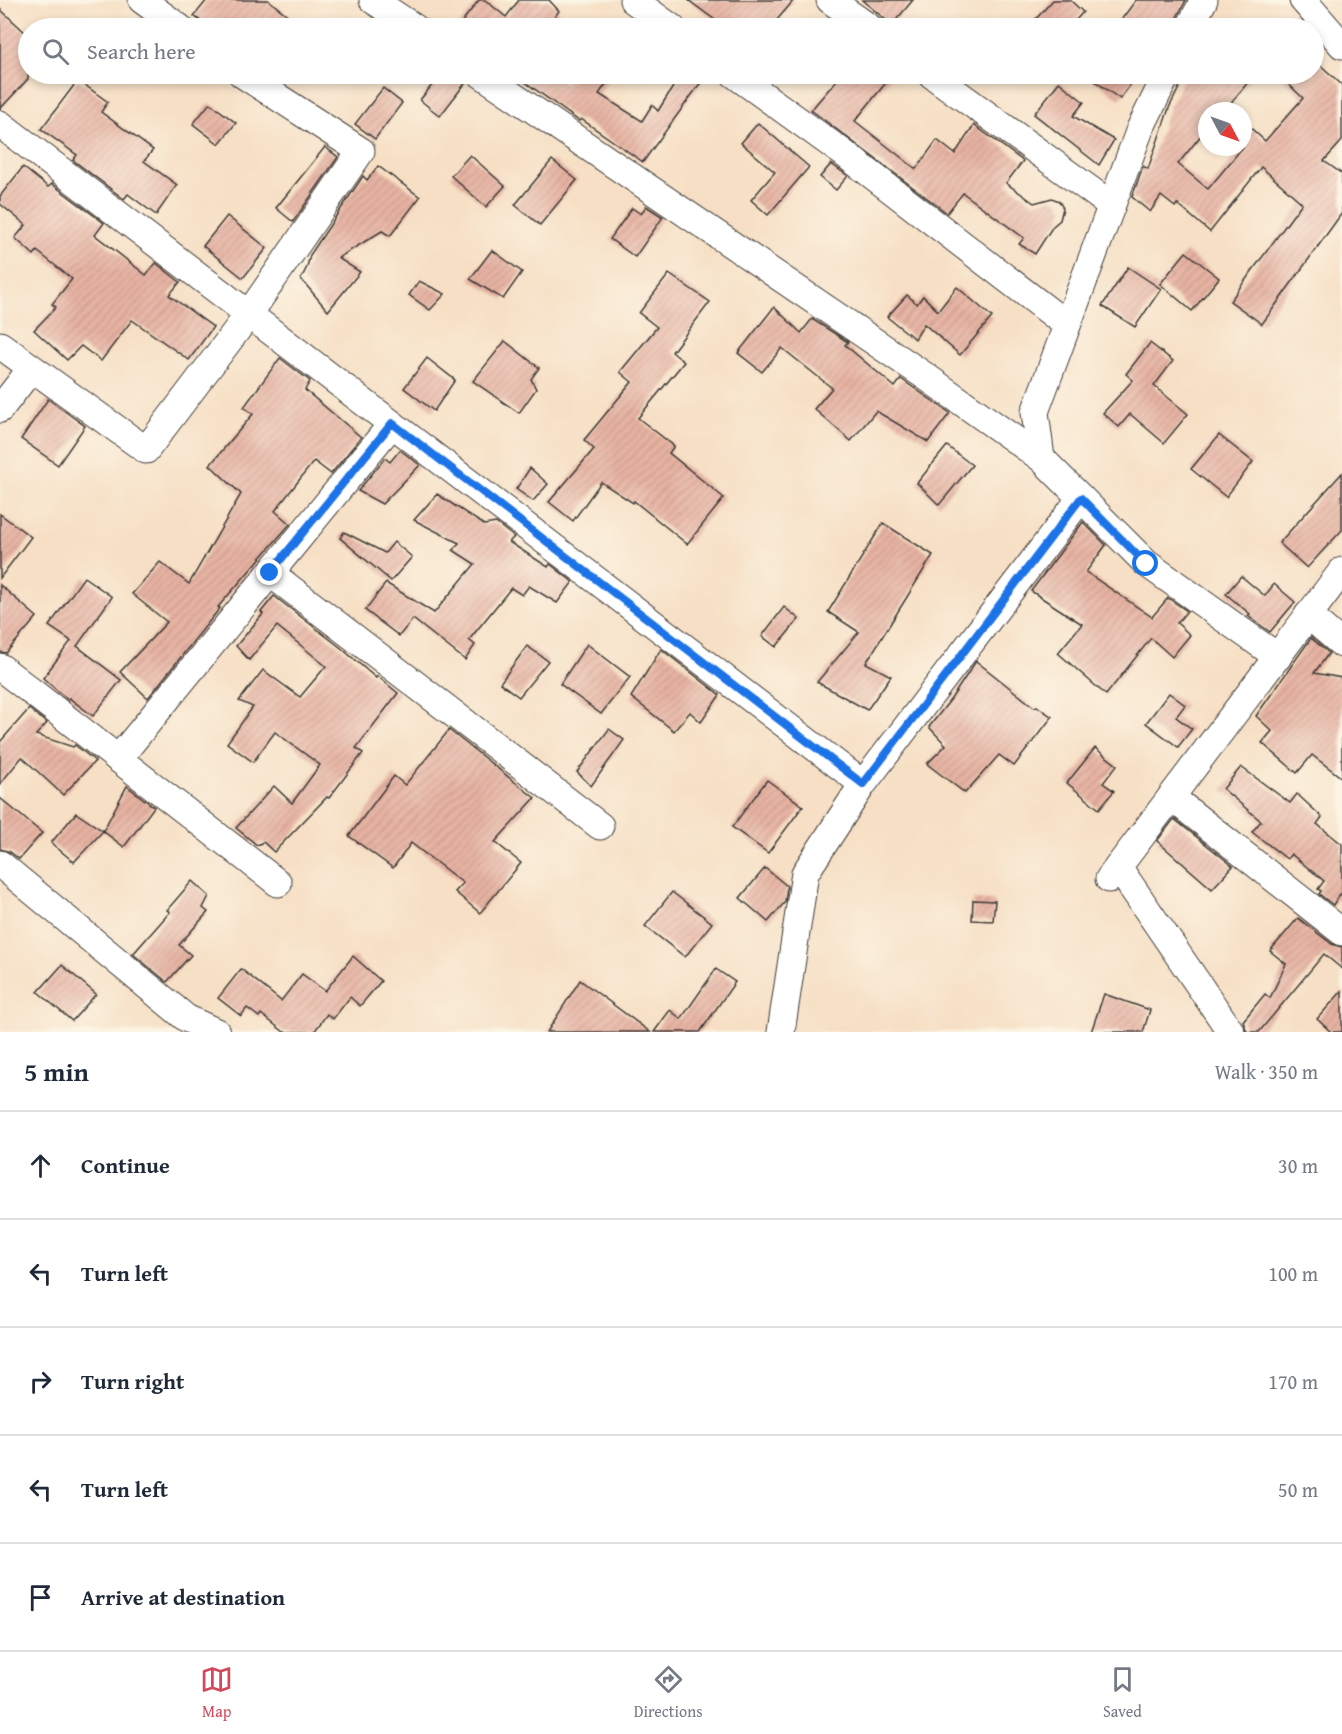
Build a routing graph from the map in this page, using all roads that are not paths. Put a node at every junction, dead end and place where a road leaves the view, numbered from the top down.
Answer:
1 (142, 0) edge
2 (373, 0) edge
3 (633, 0) edge
4 (831, 0) edge
5 (1204, 0) edge
6 (1303, 0) edge
7 (166, 18) edge
8 (400, 18) edge
9 (658, 18) edge
10 (856, 18) edge
11 (1195, 18) edge
12 (1319, 18) edge
13 (1324, 24) edge
14 (1342, 45) edge
15 (257, 84) edge
16 (496, 84) edge
17 (748, 84) edge
18 (945, 84) edge
19 (1162, 84) edge
20 (0, 124) edge
21 (1111, 205) junction
22 (249, 314) junction
23 (1066, 326) junction
24 (0, 345) edge
25 (31, 369) junction
26 (0, 409) edge
27 (392, 423) junction
28 (1041, 458) junction
29 (1081, 498) junction
30 (1342, 571) edge
31 (270, 573) junction
32 (1308, 615) junction
33 (1342, 644) edge
34 (1278, 657) junction
35 (0, 667) edge
36 (118, 759) junction
37 (863, 784) junction
38 (1171, 797) junction
39 (600, 826) dead end
40 (0, 864) edge
41 (278, 883) dead end
42 (1342, 932) edge
43 (216, 1032) edge
44 (781, 1032) edge
45 (1231, 1032) edge

1 - 7 street
2 - 8 street
3 - 9 street
4 - 10 street
5 - 11 street
6 - 12 street
13 - 14 street
15 - 22 street
16 - 28 street
17 - 23 street
18 - 21 street
19 - 21 street
20 - 22 street
21 - 23 street
22 - 25 street
22 - 27 street
23 - 28 street
24 - 25 street
25 - 26 street
27 - 31 street
27 - 37 street
28 - 29 street
29 - 34 street
29 - 37 street
30 - 32 street
31 - 36 street
31 - 39 street
32 - 33 street
32 - 34 street
34 - 38 street
35 - 36 street
36 - 41 street
37 - 44 street
38 - 42 street
38 - 45 street
40 - 43 street

